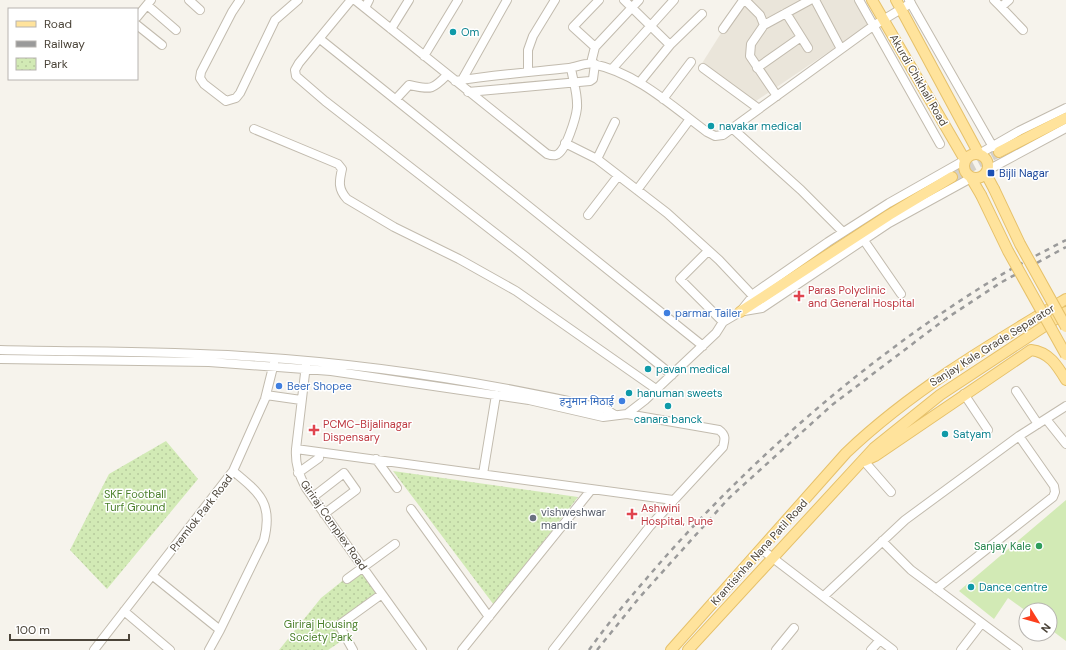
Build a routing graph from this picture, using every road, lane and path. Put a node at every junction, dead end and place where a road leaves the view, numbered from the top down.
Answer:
1 (189, 0) edge
2 (240, 0) edge
3 (298, 0) edge
4 (351, 0) edge
5 (355, 0) edge
6 (369, 0) edge
7 (409, 0) edge
8 (458, 0) edge
9 (507, 0) edge
10 (543, 0) edge
11 (599, 0) edge
12 (624, 0) edge
13 (639, 0) edge
14 (674, 0) edge
15 (810, 0) edge
16 (815, 0) edge
17 (859, 0) edge
18 (872, 0) edge
19 (896, 0) edge
20 (994, 0) edge
21 (1008, 0) edge
22 (910, 1) edge
23 (149, 3) edge
24 (552, 3) edge
25 (1001, 7) junction
26 (365, 8) junction
27 (632, 8) junction
28 (901, 9) junction
29 (200, 10) dead end
30 (786, 13) junction
31 (702, 14) dead end
32 (138, 16) edge
33 (884, 20) junction
34 (138, 25) edge
35 (764, 25) junction
36 (650, 26) junction
37 (873, 26) junction
38 (391, 29) junction
39 (722, 29) dead end
40 (176, 30) dead end
41 (1023, 30) dead end
42 (801, 37) junction
43 (320, 39) junction
44 (162, 45) dead end
45 (670, 45) junction
46 (595, 47) junction
47 (808, 48) dead end
48 (841, 49) junction
49 (424, 56) junction
50 (691, 62) dead end
51 (593, 64) junction
52 (571, 68) junction
53 (703, 68) dead end
54 (757, 68) junction
55 (612, 69) junction
56 (528, 71) junction
57 (448, 75) junction
58 (458, 80) junction
59 (573, 81) junction
60 (640, 82) junction
61 (468, 92) junction
62 (776, 96) junction
63 (396, 99) junction
64 (663, 99) junction
65 (759, 108) junction
66 (1066, 108) edge
67 (1066, 118) edge
68 (690, 119) junction
69 (615, 122) dead end
70 (732, 128) junction
71 (1066, 128) edge
72 (254, 129) dead end
73 (565, 143) junction
74 (940, 144) dead end
75 (996, 149) junction
76 (979, 154) junction
77 (597, 159) junction
78 (965, 160) junction
79 (987, 172) junction
80 (618, 176) junction
81 (952, 177) tunnel mouth
82 (971, 178) junction
83 (637, 190) junction
84 (588, 215) dead end
85 (843, 232) junction
86 (863, 239) junction
87 (708, 251) junction
88 (901, 294) dead end
89 (753, 296) junction
90 (1066, 299) edge
91 (740, 312) junction
92 (1066, 312) edge
93 (723, 322) junction
94 (1066, 328) edge
95 (703, 346) junction
96 (0, 350) edge
97 (1066, 355) edge
98 (273, 358) junction
99 (0, 359) edge
100 (306, 360) junction
101 (274, 368) junction
102 (305, 370) junction
103 (672, 375) junction
104 (1066, 380) edge
105 (656, 389) junction
106 (1016, 391) dead end
107 (266, 394) junction
108 (964, 394) junction
109 (496, 395) junction
110 (301, 400) junction
111 (1066, 406) edge
112 (627, 414) junction
113 (615, 415) junction
114 (1046, 419) junction
115 (1038, 424) junction
116 (988, 430) dead end
117 (1019, 436) junction
118 (862, 438) junction
119 (1066, 444) edge
120 (874, 448) junction
121 (296, 449) junction
122 (846, 453) joint
123 (319, 458) dead end
124 (376, 459) junction
125 (861, 462) junction
126 (234, 471) junction
127 (298, 473) junction
128 (483, 474) junction
129 (397, 488) dead end
130 (591, 490) junction
131 (891, 492) dead end
132 (313, 497) junction
133 (673, 500) junction
134 (411, 509) dead end
135 (324, 514) junction
136 (882, 541) junction
137 (394, 544) dead end
138 (761, 549) junction
139 (772, 558) junction
140 (362, 568) junction
141 (153, 576) junction
142 (347, 580) dead end
143 (936, 589) junction
144 (382, 594) junction
145 (824, 596) junction
146 (124, 611) junction
147 (489, 617) junction
148 (981, 624) junction
149 (794, 628) dead end
150 (220, 630) junction
151 (880, 640) junction
152 (94, 650) edge
153 (170, 650) edge
154 (209, 650) edge
155 (353, 650) edge
156 (422, 650) edge
157 (462, 650) edge
158 (553, 650) edge
159 (671, 650) edge
160 (688, 650) edge
161 (777, 650) edge
162 (871, 650) edge
163 (893, 650) edge
164 (961, 650) edge
165 (1018, 650) edge

1 - 29 street
2 - 3 street
4 - 43 street
5 - 26 street
6 - 26 street
7 - 38 street
8 - 49 street
9 - 58 street
10 - 24 street
11 - 46 street
12 - 27 street
13 - 27 street
14 - 36 street
15 - 30 street
16 - 48 street
17 - 37 street
18 - 33 main road, Akurdi Chikhali Road
19 - 28 main road, Akurdi Chikhali Road
20 - 25 street
21 - 25 street
22 - 28 street
22 - 75 street
23 - 32 street
23 - 40 street
24 - 56 street
25 - 41 street
26 - 38 street
27 - 36 street
27 - 46 street
28 - 33 street
28 - 76 main road, Akurdi Chikhali Road
30 - 35 street
30 - 42 street
31 - 45 street
33 - 37 street
33 - 78 main road, Akurdi Chikhali Road
34 - 44 street
35 - 39 street
35 - 54 street
36 - 45 street
36 - 55 street
37 - 48 street
37 - 74 street
38 - 49 street
42 - 47 street
42 - 54 street
43 - 63 street
43 - 103 street
45 - 60 street
46 - 51 street
48 - 62 street
49 - 57 street
50 - 64 street
51 - 52 street
51 - 55 street
51 - 59 street
52 - 56 street
52 - 59 street
53 - 65 street
54 - 62 street
55 - 60 street
56 - 58 street
57 - 58 street
57 - 63 street
58 - 61 street
59 - 61 street
59 - 73 street
60 - 64 street
61 - 73 street
62 - 65 street
63 - 95 street
64 - 68 street
65 - 70 street
66 - 75 street
67 - 75 main road
68 - 70 street
68 - 83 street
69 - 77 street
70 - 85 street
71 - 79 street
72 - 105 street
73 - 77 street
75 - 76 street
76 - 78 main road
76 - 79 main road
77 - 80 street
78 - 82 main road
78 - 85 street
79 - 82 main road
79 - 94 main road, bridge
80 - 83 street
80 - 84 street
81 - 91 main road
82 - 86 street
82 - 97 main road, bridge
83 - 87 street
85 - 89 street
86 - 88 street
86 - 91 street
87 - 89 street
87 - 93 street
89 - 91 street
90 - 118 main road, Sanjay Kale Grade Separator
91 - 93 street
92 - 120 main road, Sanjay Kale Grade Separator
93 - 95 street
95 - 103 street
96 - 98 street
98 - 100 street
98 - 101 street, Premlok Park Road
99 - 101 street
100 - 102 street, Giriraj Complex Road
100 - 113 street
101 - 102 street
101 - 107 street, Premlok Park Road
102 - 109 street
102 - 110 street, Giriraj Complex Road
103 - 105 street
104 - 108 main road
105 - 112 street
106 - 115 street
107 - 110 street
107 - 126 street, Premlok Park Road
108 - 116 street
108 - 125 main road
109 - 113 street
109 - 128 street
110 - 121 street, Giriraj Complex Road
111 - 114 street
112 - 113 street
112 - 133 street
114 - 115 street
114 - 119 street
115 - 117 street
117 - 136 street
117 - 143 street
118 - 120 main road
118 - 122 main road, Sanjay Kale Grade Separator
120 - 125 main road, Sanjay Kale Grade Separator
121 - 124 street
121 - 127 street, Giriraj Complex Road
122 - 138 main road, Krantisinha Nana Patil Road
123 - 127 street
124 - 128 street
124 - 129 street
125 - 131 street
125 - 139 main road, Krantisinha Nana Patil Road
126 - 141 street, Premlok Park Road
126 - 150 street
127 - 132 street, Giriraj Complex Road
128 - 130 street
130 - 133 street
130 - 147 street
132 - 135 street, Giriraj Complex Road
132 - 135 street
133 - 158 street
134 - 147 street
135 - 140 street, Giriraj Complex Road
136 - 143 street
136 - 145 street
137 - 140 street
138 - 139 street
138 - 159 main road, Krantisinha Nana Patil Road
139 - 145 street
139 - 160 main road, Krantisinha Nana Patil Road
140 - 142 street
140 - 144 street, Giriraj Complex Road
141 - 146 street, Premlok Park Road
141 - 150 street
143 - 148 street
144 - 155 street
144 - 156 street, Giriraj Complex Road
145 - 151 street
146 - 152 street, Premlok Park Road
146 - 153 street
147 - 157 street
148 - 164 street
148 - 165 street
149 - 161 street
150 - 154 street
151 - 162 street
151 - 163 street

